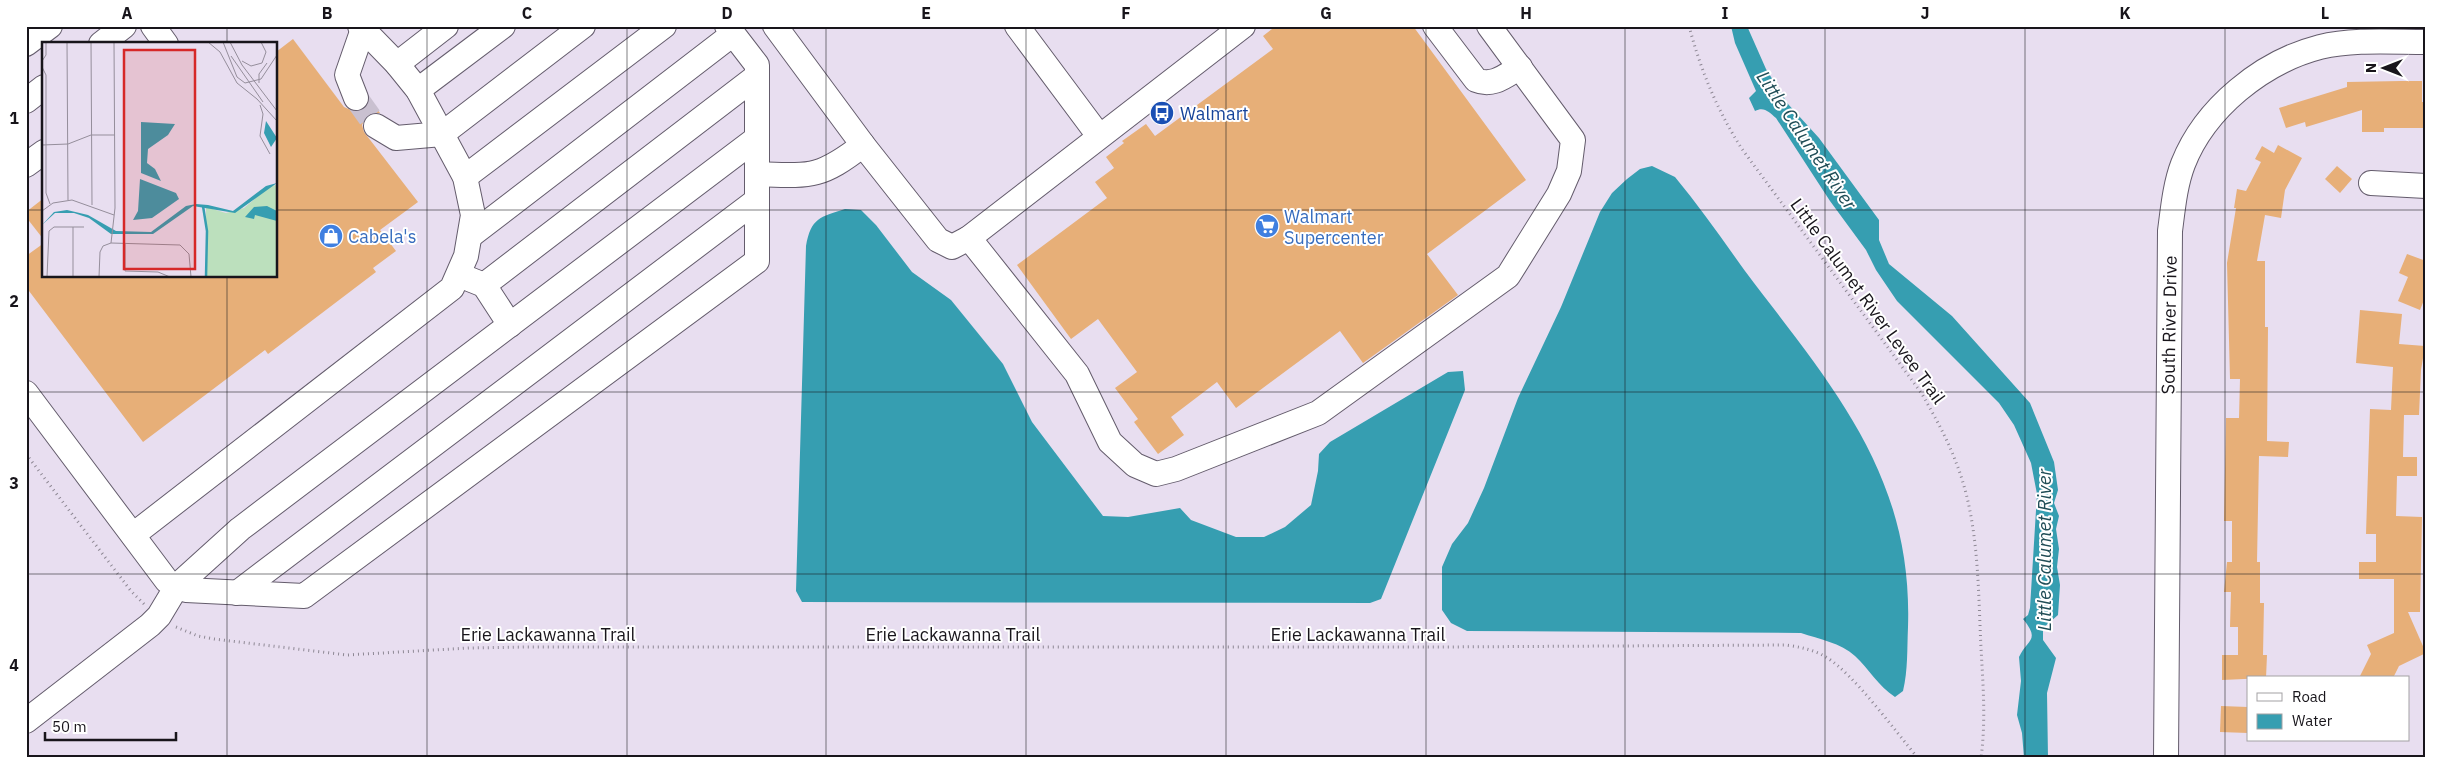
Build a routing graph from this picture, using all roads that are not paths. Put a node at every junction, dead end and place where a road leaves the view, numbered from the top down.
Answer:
1 (50, 26) edge
2 (124, 26) edge
3 (153, 26) edge
4 (446, 26) edge
5 (502, 26) edge
6 (583, 26) edge
7 (664, 26) edge
8 (775, 26) edge
9 (1017, 26) edge
10 (1243, 26) edge
11 (1434, 26) edge
12 (1489, 26) edge
13 (363, 27) edge
14 (730, 30) edge
15 (104, 42) edge
16 (165, 42) edge
17 (2415, 42) edge
18 (26, 44) edge
19 (397, 64) junction
20 (1520, 67) junction
21 (757, 76) junction
22 (42, 89) edge
23 (418, 90) junction
24 (356, 98) tunnel mouth
25 (26, 101) edge
26 (376, 126) tunnel mouth
27 (442, 134) junction
28 (1099, 136) junction
29 (757, 138) junction
30 (863, 146) junction
31 (42, 153) edge
32 (26, 165) edge
33 (757, 174) junction
34 (465, 177) junction
35 (2371, 183) dead end
36 (2426, 186) edge
37 (757, 200) junction
38 (470, 236) junction
39 (969, 238) junction
40 (458, 276) junction
41 (484, 285) junction
42 (510, 325) junction
43 (26, 392) edge
44 (133, 536) junction
45 (177, 586) junction
46 (237, 593) junction
47 (26, 721) edge
48 (2166, 758) edge

1 - 18 street
2 - 15 street
3 - 16 street
4 - 19 street
5 - 23 street
6 - 27 street
7 - 34 street
8 - 30 street
9 - 28 street
10 - 28 street
11 - 20 street
12 - 20 street
13 - 19 street
13 - 24 street
14 - 21 street
14 - 38 street
17 - 48 street, South River Drive
19 - 23 street
20 - 39 street
21 - 29 street
21 - 41 street
22 - 25 street
23 - 27 street
26 - 27 street
27 - 34 street
28 - 39 street
29 - 33 street
29 - 42 street
30 - 33 street
30 - 39 street
31 - 32 street
33 - 37 street
34 - 38 street
35 - 36 street
37 - 46 street
37 - 46 street
38 - 40 street
40 - 41 street
40 - 44 street
41 - 42 street
42 - 45 street
43 - 44 street
44 - 45 street
45 - 46 street
45 - 47 street

